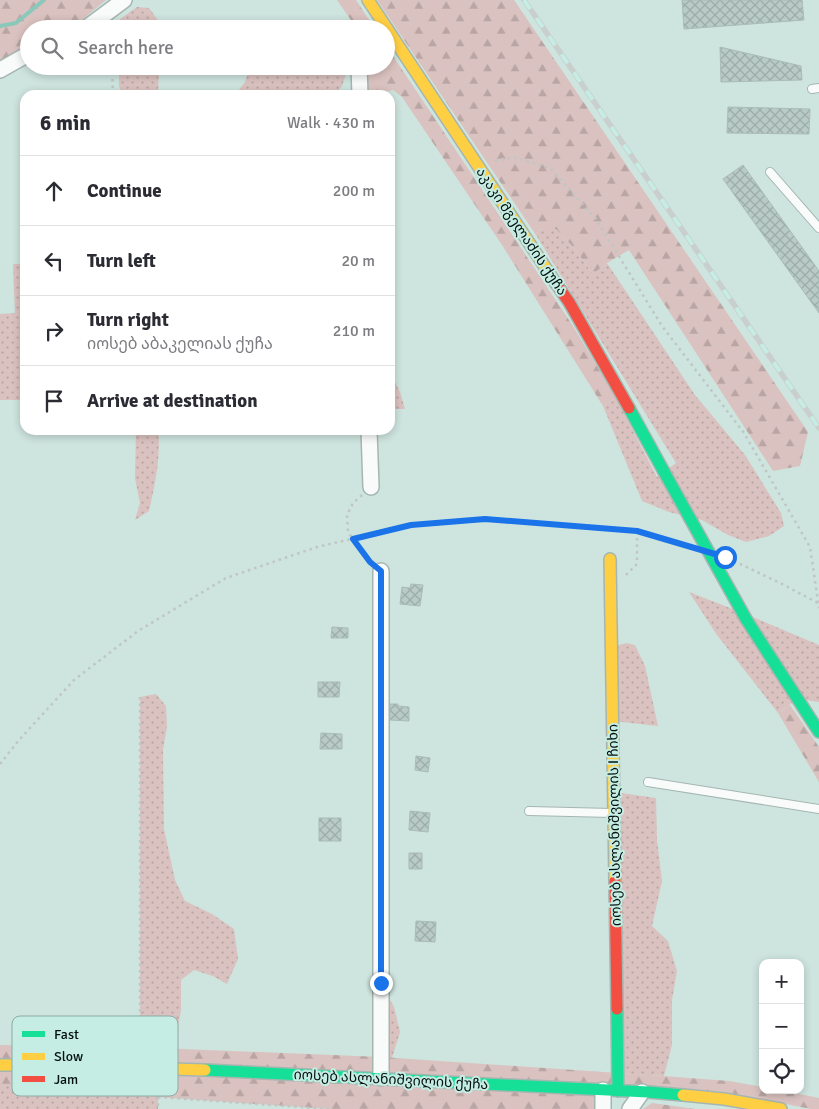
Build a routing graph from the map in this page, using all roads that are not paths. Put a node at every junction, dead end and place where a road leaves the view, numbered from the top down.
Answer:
1 (124, 0) edge
2 (368, 0) edge
3 (97, 20) edge
4 (379, 20) edge
5 (395, 47) edge
6 (20, 59) edge
7 (0, 70) edge
8 (359, 75) edge
9 (360, 90) edge
10 (770, 172) dead end
11 (819, 228) edge
12 (369, 435) edge
13 (370, 487) road end
14 (610, 559) dead end
15 (381, 571) road end
16 (819, 732) edge
17 (648, 782) dead end
18 (819, 809) edge
19 (529, 811) dead end
20 (614, 813) junction
21 (178, 1069) edge
22 (381, 1078) junction
23 (611, 1090) junction
24 (642, 1092) junction
25 (603, 1109) edge
26 (630, 1109) edge
27 (781, 1109) edge

1 - 3 street
2 - 4 street, აკაკი მგელაძის ქუჩა
5 - 16 street, აკაკი მგელაძის ქუჩა, bridge
6 - 7 street
8 - 9 street
10 - 11 lane
12 - 13 street
14 - 20 street, იოსებ ასლანიშვილის I ჩიხი
15 - 22 street
17 - 18 lane
19 - 20 lane
20 - 23 street, იოსებ ასლანიშვილის I ჩიხი
21 - 22 street, იოსებ ასლანიშვილის ქუჩა
22 - 23 street, იოსებ ასლანიშვილის ქუჩა
23 - 24 street, იოსებ ასლანიშვილის ქუჩა
23 - 25 street
24 - 26 street
24 - 27 street, იოსებ ასლანიშვილის ქუჩა

